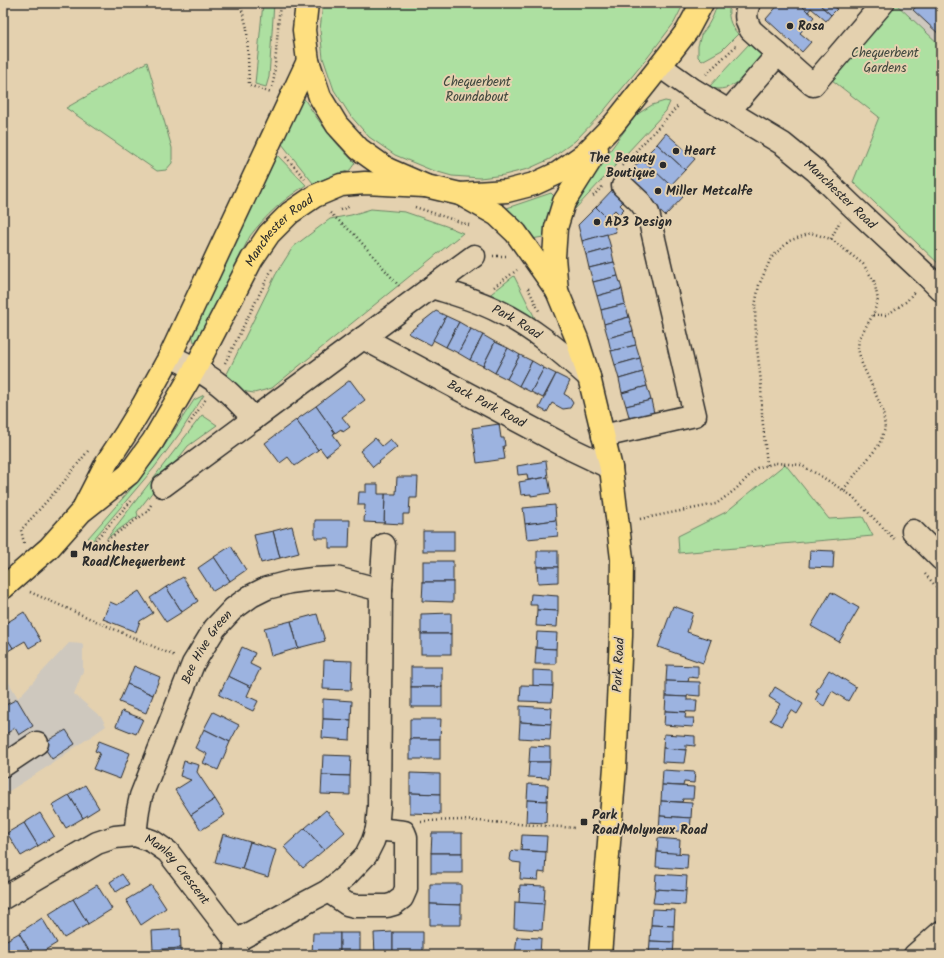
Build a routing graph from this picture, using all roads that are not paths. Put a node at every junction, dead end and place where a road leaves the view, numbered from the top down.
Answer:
1 (307, 3) edge
2 (702, 3) edge
3 (748, 3) edge
4 (883, 3) edge
5 (778, 54) junction
6 (308, 61) junction
7 (660, 66) junction
8 (729, 111) junction
9 (614, 124) junction
10 (426, 186) junction
11 (623, 186) dead end
12 (460, 194) junction
13 (474, 256) dead end
14 (934, 283) edge
15 (432, 287) junction
16 (557, 291) junction
17 (363, 338) junction
18 (170, 356) junction
19 (195, 369) junction
20 (589, 377) junction
21 (254, 419) junction
22 (603, 436) junction
23 (611, 468) junction
24 (163, 486) road end
25 (81, 512) junction
26 (904, 536) road end
27 (384, 545) dead end
28 (941, 559) edge
29 (6, 585) edge
30 (381, 590) junction
31 (37, 743) dead end
32 (3, 764) edge
33 (377, 829) junction
34 (135, 835) junction
35 (328, 891) junction
36 (3, 898) edge
37 (941, 932) edge
38 (236, 948) edge
39 (600, 955) edge
40 (915, 955) edge

1 - 6 main road
2 - 7 main road
3 - 5 street
4 - 5 street
5 - 8 street
6 - 10 main road
6 - 18 main road, Manchester Road
7 - 8 street, Manchester Road
7 - 9 main road
8 - 14 street, Manchester Road
9 - 12 main road
9 - 16 main road, Park Road
10 - 12 main road
10 - 19 main road, Manchester Road
11 - 22 street
12 - 16 main road, Park Road
13 - 15 street
15 - 17 street
15 - 20 street, Park Road
16 - 20 main road, Park Road
17 - 21 street
17 - 23 street, Back Park Road
18 - 19 street
18 - 25 main road, Manchester Road
19 - 21 street
19 - 25 main road, Manchester Road
20 - 22 main road, Park Road
21 - 24 street
22 - 23 main road, Park Road
23 - 39 main road, Park Road
25 - 29 main road, Manchester Road
26 - 28 street
27 - 30 street
30 - 33 street
30 - 34 street, Bee Hive Green
31 - 32 street
33 - 35 street
33 - 35 street
34 - 36 street, Manley Crescent
34 - 38 street, Manley Crescent
35 - 38 street
37 - 40 street

